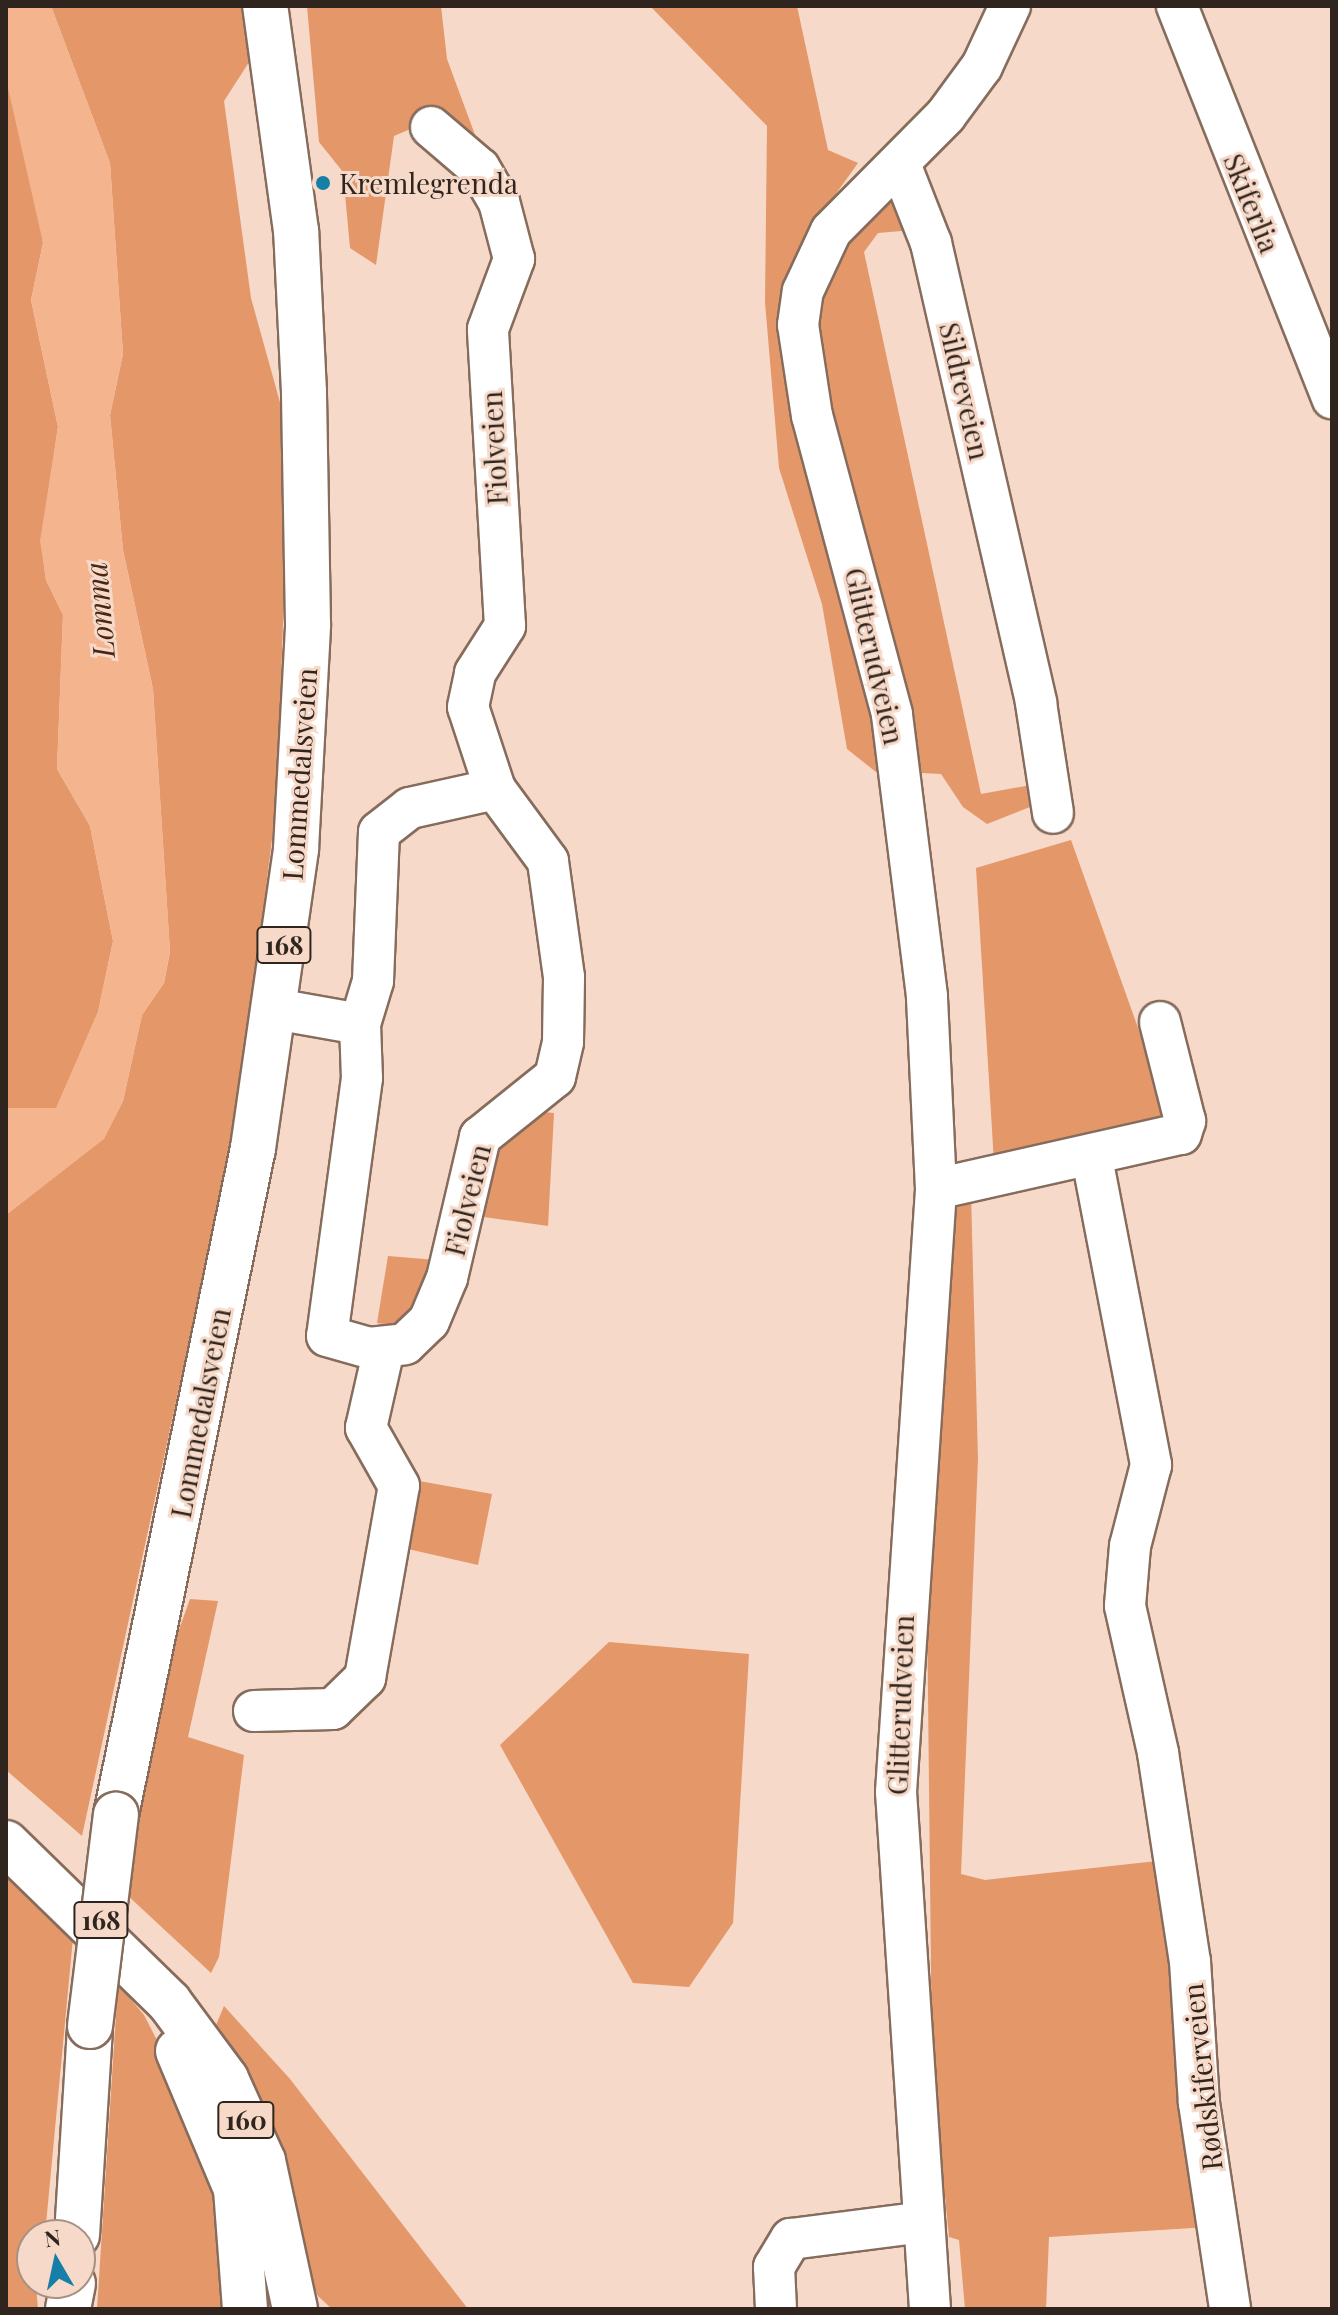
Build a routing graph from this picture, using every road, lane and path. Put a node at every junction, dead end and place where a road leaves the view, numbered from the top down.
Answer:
1 (265, 6) edge
2 (1010, 6) edge
3 (1177, 6) edge
4 (431, 127) dead end
5 (900, 164) junction
6 (1332, 398) edge
7 (495, 789) junction
8 (1053, 813) dead end
9 (275, 1009) junction
10 (1160, 1022) dead end
11 (360, 1024) junction
12 (1092, 1158) junction
13 (936, 1189) junction
14 (384, 1349) junction
15 (254, 1711) dead end
16 (6, 1843) edge
17 (129, 1966) junction
18 (78, 2219) edge
19 (924, 2222) junction
20 (245, 2309) edge
21 (295, 2309) edge
22 (776, 2309) edge
23 (930, 2309) edge
24 (1230, 2309) edge

1 - 9 main road, Lommedalsveien / 168
2 - 5 street
3 - 6 street, Skiferlia
4 - 7 street, Fiolveien
5 - 8 street, Sildreveien
5 - 13 street, Glitterudveien
7 - 11 street
7 - 14 street, Fiolveien
9 - 11 street
9 - 18 main road, Lommedalsveien / 168, bridge
10 - 12 street
11 - 14 street
12 - 13 street
12 - 24 street, Rødskiferveien
13 - 19 street, Glitterudveien
14 - 15 street
16 - 17 main road, 160
17 - 20 main road, 160
17 - 21 main road, 160
19 - 22 street
19 - 23 street, Glitterudveien

